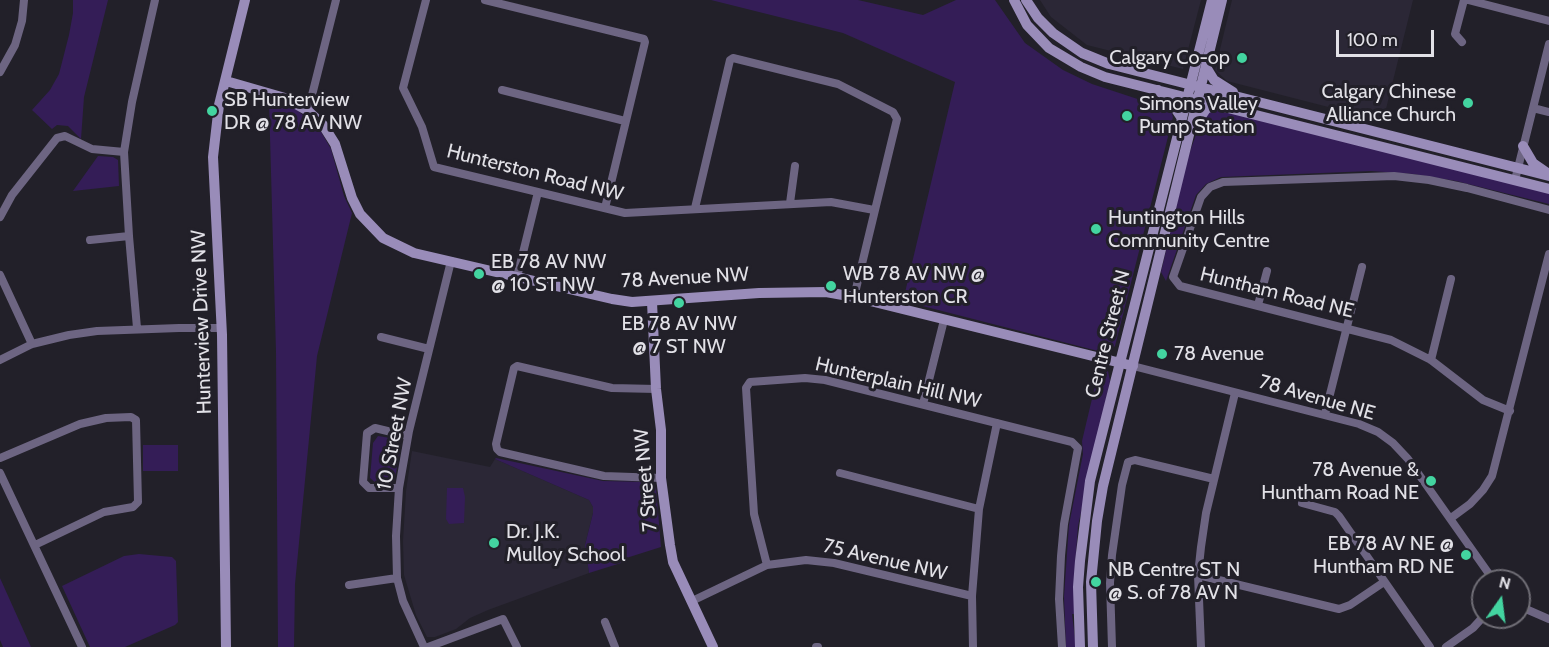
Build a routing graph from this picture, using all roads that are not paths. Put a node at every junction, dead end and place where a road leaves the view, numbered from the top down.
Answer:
1 (24, 0) edge
2 (155, 0) edge
3 (245, 0) edge
4 (336, 0) edge
5 (426, 0) edge
6 (485, 0) edge
7 (1014, 0) edge
8 (1026, 0) edge
9 (1212, 0) edge
10 (1222, 0) edge
11 (1466, 0) edge
12 (1549, 21) edge
13 (1462, 42) dead end
14 (1549, 44) edge
15 (1206, 67) junction
16 (0, 72) edge
17 (226, 81) junction
18 (1155, 88) junction
19 (502, 90) dead end
20 (1194, 91) junction
21 (1246, 100) junction
22 (1216, 104) junction
23 (1533, 108) junction
24 (308, 111) junction
25 (1549, 112) edge
26 (1181, 117) junction
27 (626, 121) junction
28 (1188, 135) junction
29 (1523, 146) junction
30 (124, 152) junction
31 (795, 166) dead end
32 (1518, 168) junction
33 (1549, 175) edge
34 (1515, 180) junction
35 (1549, 189) edge
36 (538, 192) junction
37 (790, 203) junction
38 (604, 208) junction
39 (695, 208) junction
40 (874, 210) junction
41 (1549, 210) edge
42 (0, 217) edge
43 (129, 236) junction
44 (90, 240) dead end
45 (1549, 254) edge
46 (451, 261) junction
47 (1362, 267) dead end
48 (1267, 271) dead end
49 (0, 275) edge
50 (517, 277) junction
51 (1451, 279) dead end
52 (854, 297) junction
53 (652, 302) junction
54 (1258, 305) junction
55 (944, 320) junction
56 (1347, 327) junction
57 (136, 328) junction
58 (222, 328) junction
59 (381, 338) dead end
60 (32, 344) junction
61 (429, 349) junction
62 (0, 360) edge
63 (1431, 360) junction
64 (1120, 363) junction
65 (1132, 366) junction
66 (656, 389) junction
67 (1236, 393) junction
68 (923, 404) junction
69 (1510, 411) junction
70 (1325, 414) junction
71 (997, 423) junction
72 (408, 436) junction
73 (0, 458) edge
74 (0, 473) edge
75 (840, 474) dead end
76 (661, 478) junction
77 (1214, 479) junction
78 (399, 488) junction
79 (1302, 503) dead end
80 (979, 508) junction
81 (1450, 519) junction
82 (35, 544) junction
83 (767, 565) junction
84 (1485, 569) edge
85 (1198, 575) junction
86 (398, 578) junction
87 (1384, 582) junction
88 (349, 585) dead end
89 (972, 596) junction
90 (692, 601) junction
91 (1531, 611) edge
92 (1549, 619) edge
93 (605, 622) dead end
94 (1472, 629) edge
95 (82, 647) edge
96 (226, 647) edge
97 (426, 647) edge
98 (518, 647) edge
99 (615, 647) edge
100 (713, 647) edge
101 (973, 647) edge
102 (1062, 647) edge
103 (1080, 647) edge
104 (1093, 647) edge
105 (1112, 647) edge
106 (1201, 647) edge
107 (1430, 647) edge
108 (1446, 647) edge

1 - 16 street
2 - 30 street
3 - 17 main road, Hunterview Drive NW
4 - 24 street
5 - 36 street, Hunterston Road NW
6 - 27 street
7 - 18 main road
8 - 20 main road
9 - 20 main road, Centre Street N
10 - 15 main road, Centre Street N
11 - 12 street
11 - 13 street
14 - 23 street
15 - 20 main road, Centre Street N
15 - 21 main road
17 - 24 main road, 78 Avenue NW
17 - 58 main road, Hunterview Drive NW
18 - 20 main road
18 - 26 main road
19 - 27 street
20 - 21 main road
20 - 22 main road
20 - 26 main road, Centre Street N
20 - 28 main road, Centre Street N
21 - 32 main road
22 - 28 main road
22 - 34 main road
23 - 25 street
23 - 29 street
24 - 46 main road, 78 Avenue NW
26 - 64 main road, Centre Street N
27 - 38 street
28 - 65 main road, Centre Street N
29 - 32 street
29 - 33 main road
30 - 42 street
30 - 43 street
31 - 37 street
32 - 33 main road
32 - 34 street
34 - 35 main road
36 - 38 street, Hunterston Road NW
36 - 50 street
37 - 39 street, Hunterston Road NW
37 - 40 street, Hunterston Road NW
38 - 39 street, Hunterston Road NW
39 - 40 street
40 - 52 street
41 - 54 street, Huntham Road NE
43 - 44 street
43 - 57 street
45 - 69 street
46 - 50 main road, 78 Avenue NW
46 - 61 street, 10 Street NW
47 - 56 street
48 - 54 street
49 - 60 street
50 - 53 main road, 78 Avenue NW
51 - 63 street
52 - 53 main road, 78 Avenue NW
52 - 55 main road, 78 Avenue NW
53 - 66 main road, 7 Street NW
54 - 56 street, Huntham Road NE
55 - 64 main road, 78 Avenue NW
55 - 68 street
56 - 63 street, Huntham Road NE
56 - 70 street
57 - 58 street
57 - 60 street
58 - 96 main road, Hunterview Drive NW
59 - 61 street
60 - 62 street
61 - 72 street, 10 Street NW
63 - 69 street, Huntham Road NE
64 - 65 main road, 78 Avenue NW
64 - 103 main road, Centre Street N
65 - 67 street, 78 Avenue NE
65 - 104 main road, Centre Street N
66 - 76 main road, 7 Street NW
66 - 76 street
67 - 70 street, 78 Avenue NE
67 - 77 street
68 - 71 street, Hunterplain Hill NW
68 - 83 street, Hunterplain Hill NW
69 - 81 street
70 - 81 street, 78 Avenue NE
71 - 80 street
71 - 102 street, Hunterplain Hill NW
72 - 78 street, 10 Street NW
72 - 78 street
73 - 82 street
74 - 82 street
75 - 80 street
76 - 90 main road, 7 Street NW
77 - 85 street
77 - 105 street
78 - 86 street, 10 Street NW
79 - 87 street
80 - 89 street
81 - 84 street, 78 Avenue NE
82 - 95 street
83 - 89 street, 75 Avenue NW
83 - 90 street, 75 Avenue NW
85 - 87 street
85 - 106 street
86 - 88 street
86 - 97 street, 10 Street NW
87 - 107 street
89 - 101 street
90 - 100 main road, 7 Street NW
91 - 92 street
93 - 99 street
94 - 108 street
97 - 98 street

